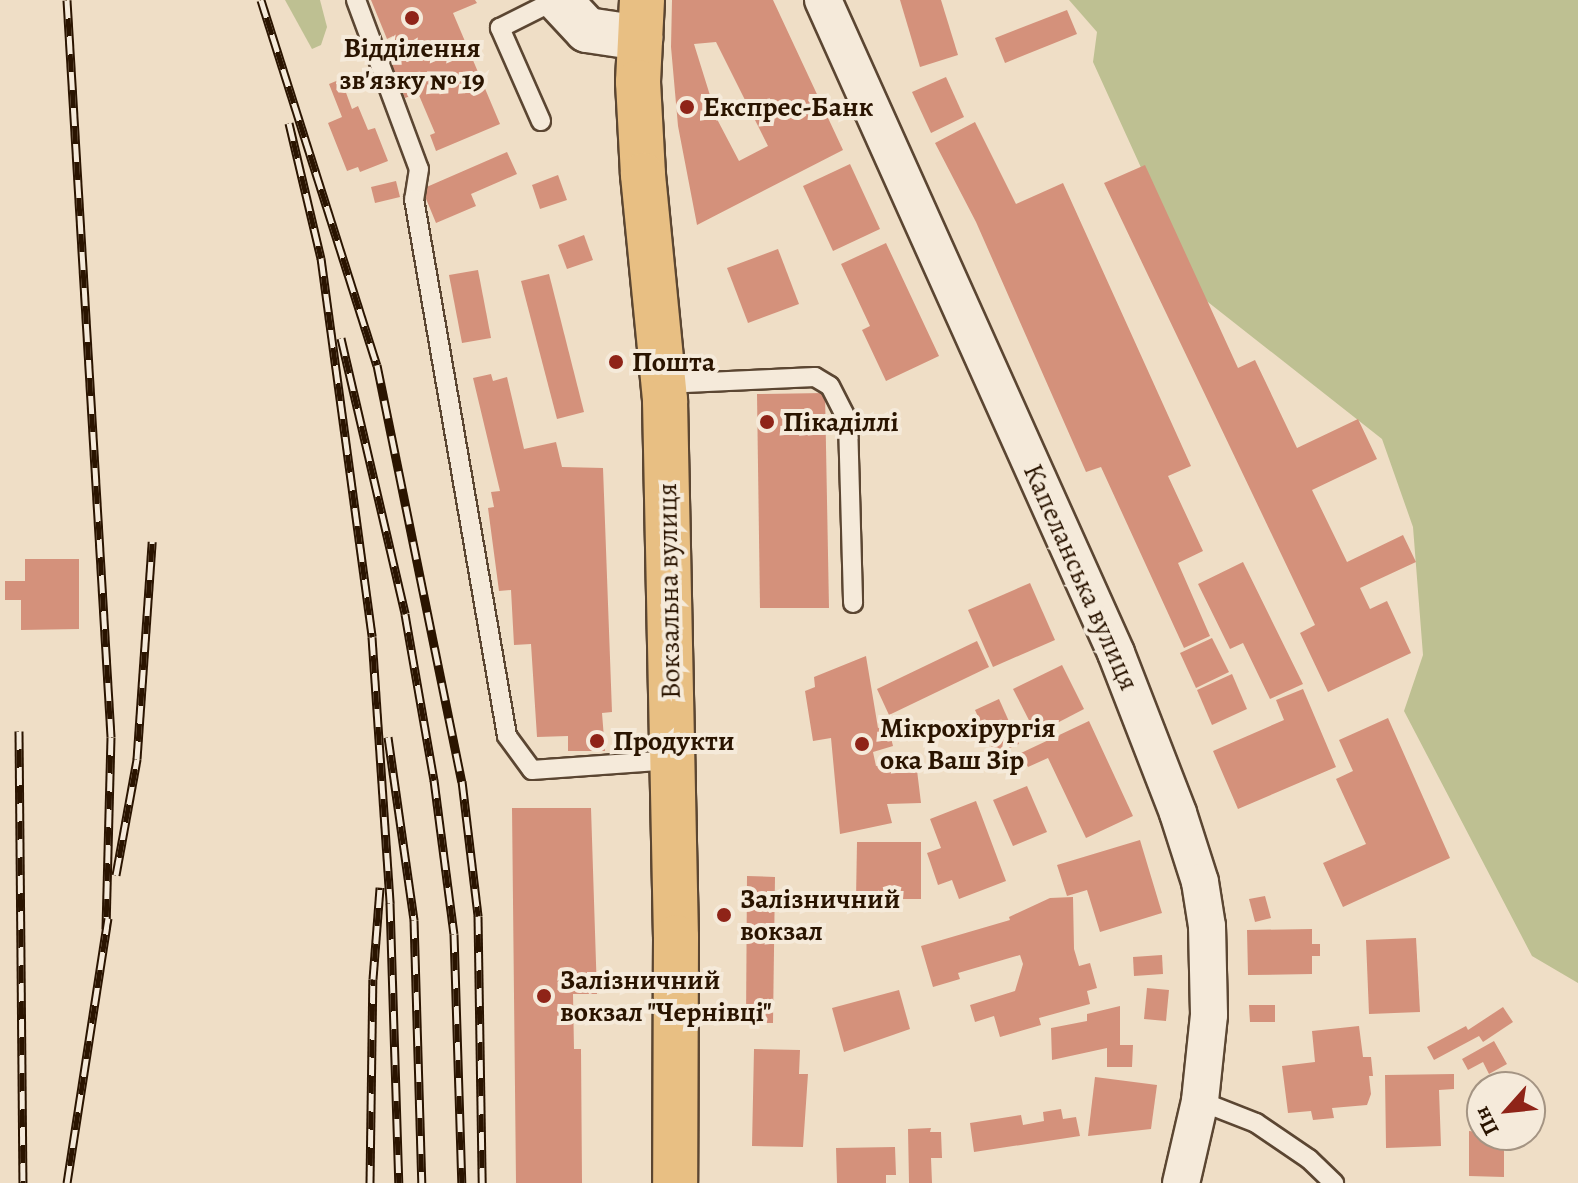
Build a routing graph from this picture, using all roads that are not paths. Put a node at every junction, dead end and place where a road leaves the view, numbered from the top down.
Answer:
1 (356, 0) edge
2 (558, 0) edge
3 (823, 0) edge
4 (641, 19) edge
5 (541, 121) dead end
6 (664, 384) junction
7 (853, 603) dead end
8 (672, 760) junction
9 (1200, 1101) junction
10 (675, 1183) edge
11 (1181, 1183) edge
12 (1334, 1183) edge

1 - 8 lane
2 - 4 street
2 - 5 lane
3 - 9 street, Капеланська вулиця
4 - 6 main road, Вокзальна вулиця
6 - 7 lane
6 - 8 main road, Вокзальна вулиця
8 - 10 main road, Вокзальна вулиця
9 - 11 street, Капеланська вулиця
9 - 12 lane

